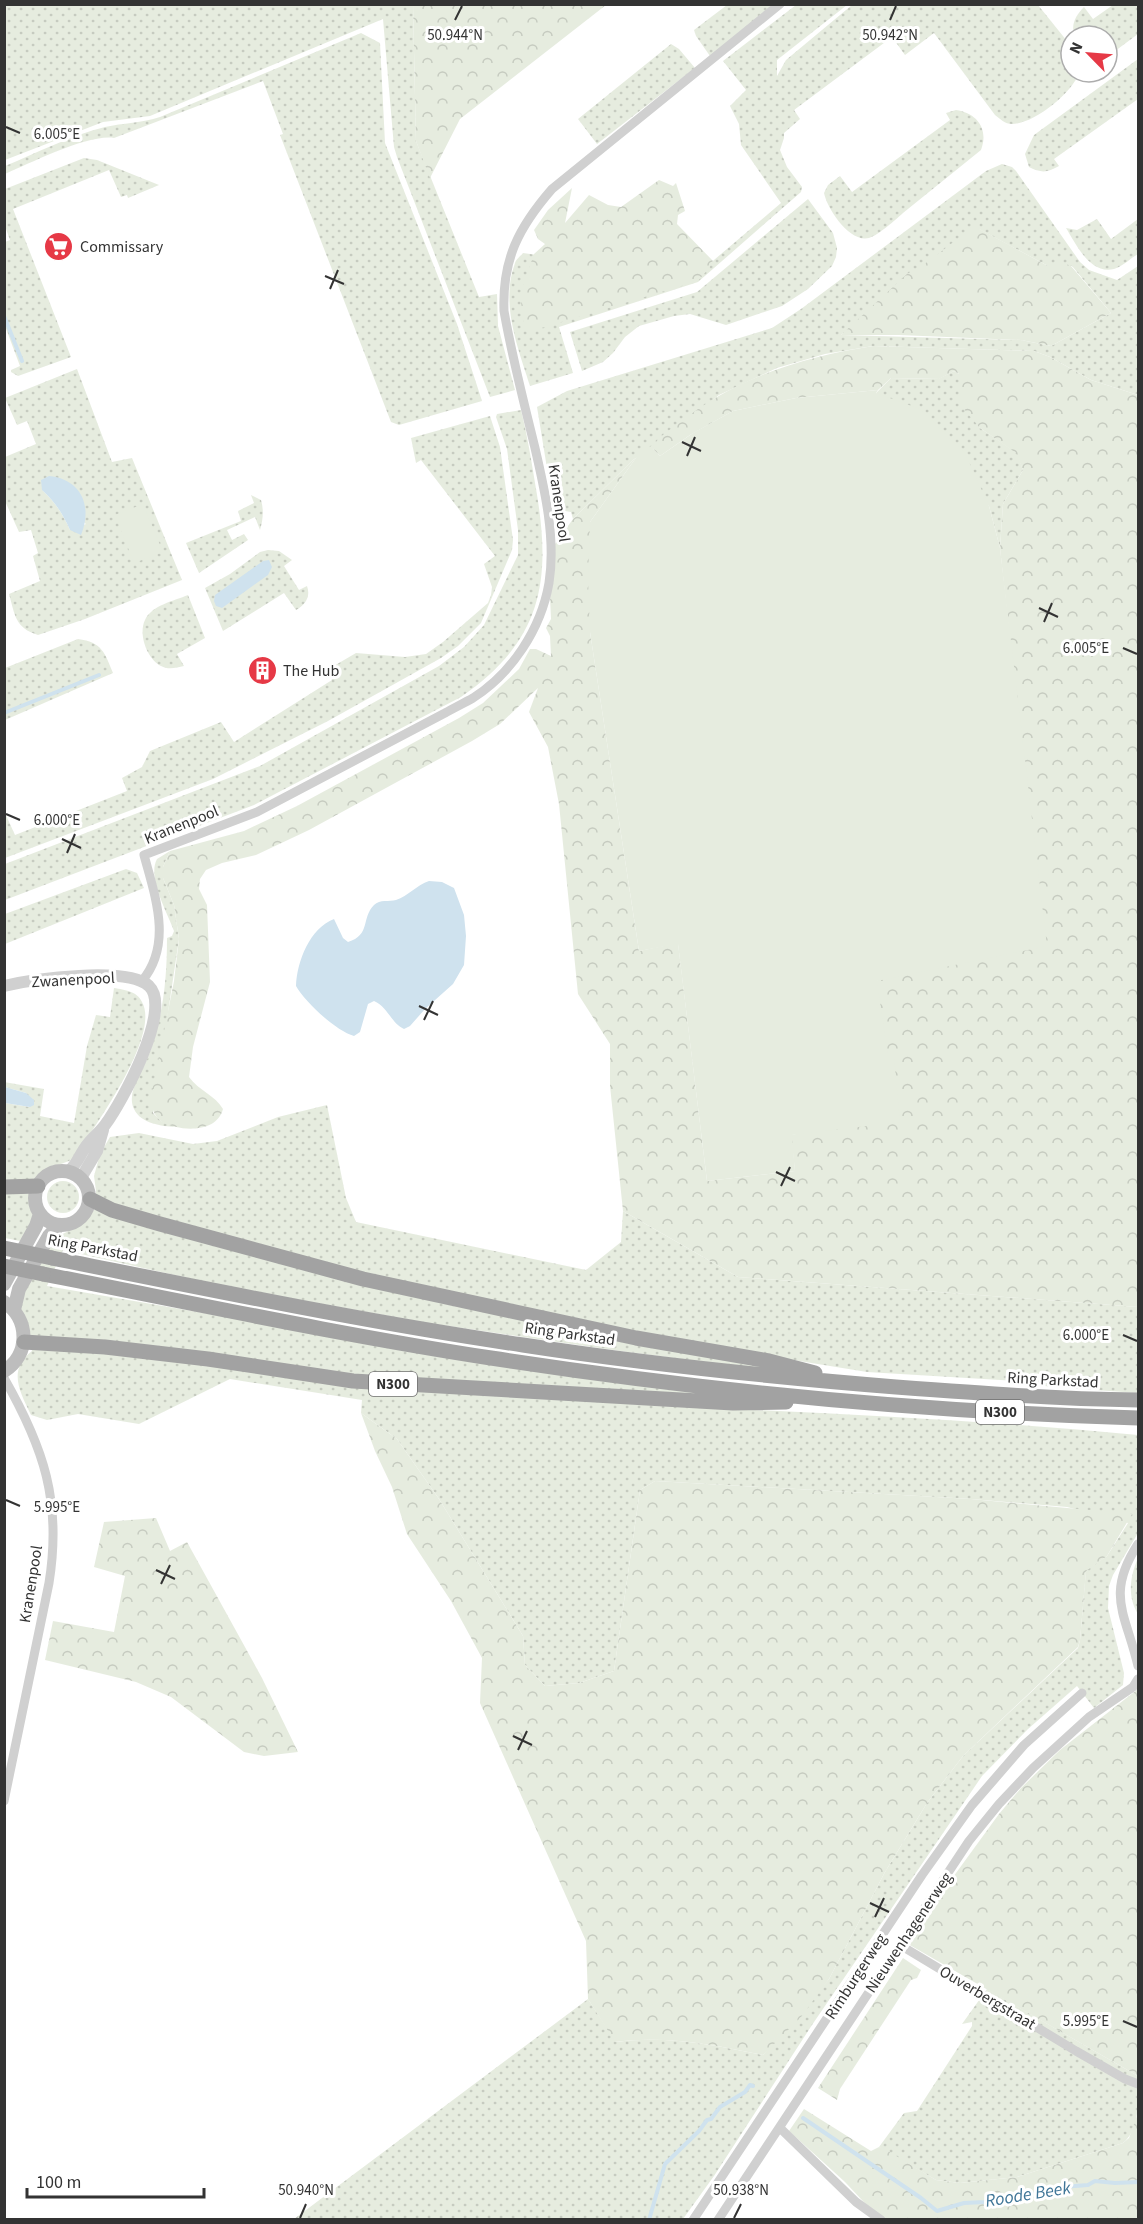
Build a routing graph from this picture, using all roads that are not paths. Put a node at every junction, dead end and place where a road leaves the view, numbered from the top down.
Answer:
1 (780, 4) edge
2 (142, 981) junction
3 (4, 986) edge
4 (75, 1175) junction
5 (4, 1186) edge
6 (38, 1186) junction
7 (90, 1199) junction
8 (40, 1214) junction
9 (59, 1225) junction
10 (4, 1248) edge
11 (4, 1266) edge
12 (4, 1284) edge
13 (9, 1306) edge
14 (24, 1342) junction
15 (4, 1371) edge
16 (4, 1378) edge
17 (862, 1385) junction
18 (1138, 1400) edge
19 (861, 1401) junction
20 (1138, 1418) edge
21 (1138, 1544) edge
22 (1138, 1666) edge
23 (1138, 1679) edge
24 (1082, 1693) dead end
25 (4, 1801) edge
26 (900, 1945) junction
27 (1138, 2084) edge
28 (780, 2128) junction
29 (693, 2220) edge
30 (718, 2220) edge
31 (881, 2220) edge

1 - 2 street, Kranenpool
2 - 3 street, Zwanenpool
2 - 4 street
4 - 6 main road
4 - 7 main road
5 - 6 highway
6 - 8 main road
7 - 9 main road
7 - 17 highway, N300
8 - 9 main road
8 - 12 main road
9 - 13 main road
10 - 17 highway, Ring Parkstad / N300, bridge
11 - 19 highway, N300, bridge
13 - 14 main road
14 - 15 main road
14 - 19 highway, N300
16 - 25 street, Kranenpool
17 - 18 highway, Ring Parkstad / N300
19 - 20 highway, N300
21 - 22 street
23 - 26 street, Nieuwenhagenerweg
24 - 29 street, Rimburgerweg
26 - 27 street, Ouverbergstraat
26 - 28 street, Nieuwenhagenerweg
28 - 30 street, Nieuwenhagenerweg
28 - 31 street

